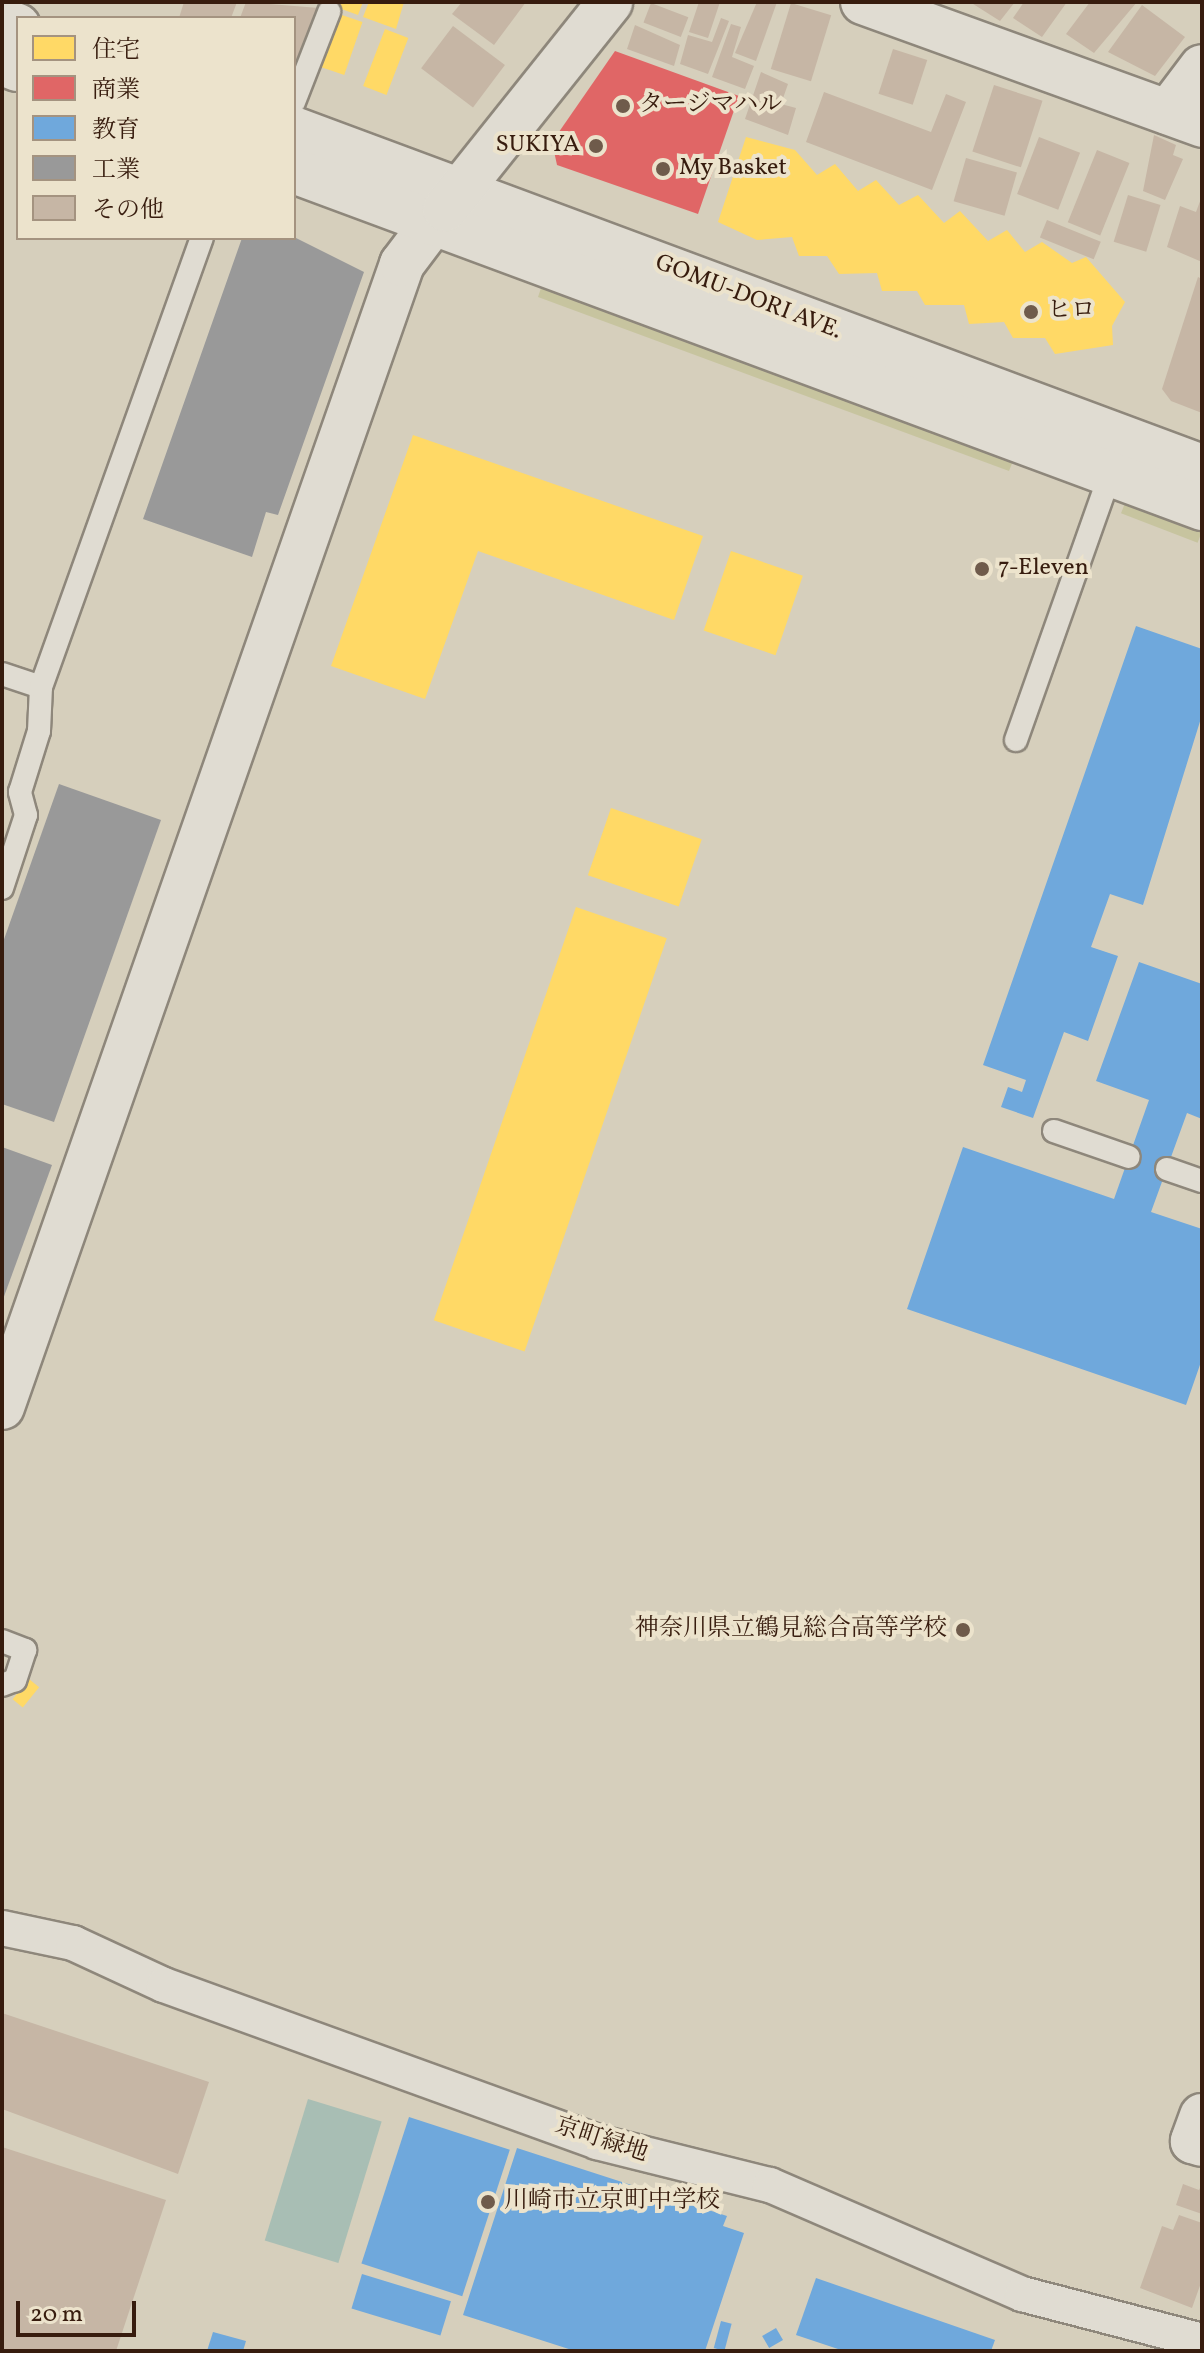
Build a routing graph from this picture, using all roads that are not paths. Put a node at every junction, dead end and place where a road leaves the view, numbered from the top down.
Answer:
1 (610, 2) edge
2 (863, 2) edge
3 (329, 12) dead end
4 (925, 12) edge
5 (1202, 67) edge
6 (296, 97) edge
7 (1185, 119) edge
8 (296, 130) edge
9 (296, 172) edge
10 (461, 190) junction
11 (433, 223) junction
12 (201, 240) edge
13 (1202, 467) edge
14 (1110, 475) junction
15 (1202, 508) edge
16 (2, 674) edge
17 (41, 687) junction
18 (1016, 740) dead end
19 (2, 888) edge
20 (1054, 1131) dead end
21 (1129, 1157) dead end
22 (1167, 1169) dead end
23 (1202, 1181) edge
24 (2, 1407) edge
25 (2, 1641) edge
26 (2, 1685) edge
27 (2, 1928) edge
28 (1202, 2116) edge
29 (1202, 2144) edge
30 (1202, 2341) edge

1 - 10 street
2 - 4 street
3 - 6 lane
4 - 7 street
5 - 7 street
8 - 10 street, GOMU-DORI AVE.
9 - 11 street, GOMU-DORI AVE.
10 - 11 street
10 - 13 street, GOMU-DORI AVE.
11 - 14 street, GOMU-DORI AVE.
11 - 24 street
12 - 17 lane
14 - 15 street, GOMU-DORI AVE.
14 - 18 lane
16 - 17 lane
17 - 19 lane
20 - 21 lane
22 - 23 lane
25 - 26 lane
27 - 30 street, 京町緑地
28 - 29 street

